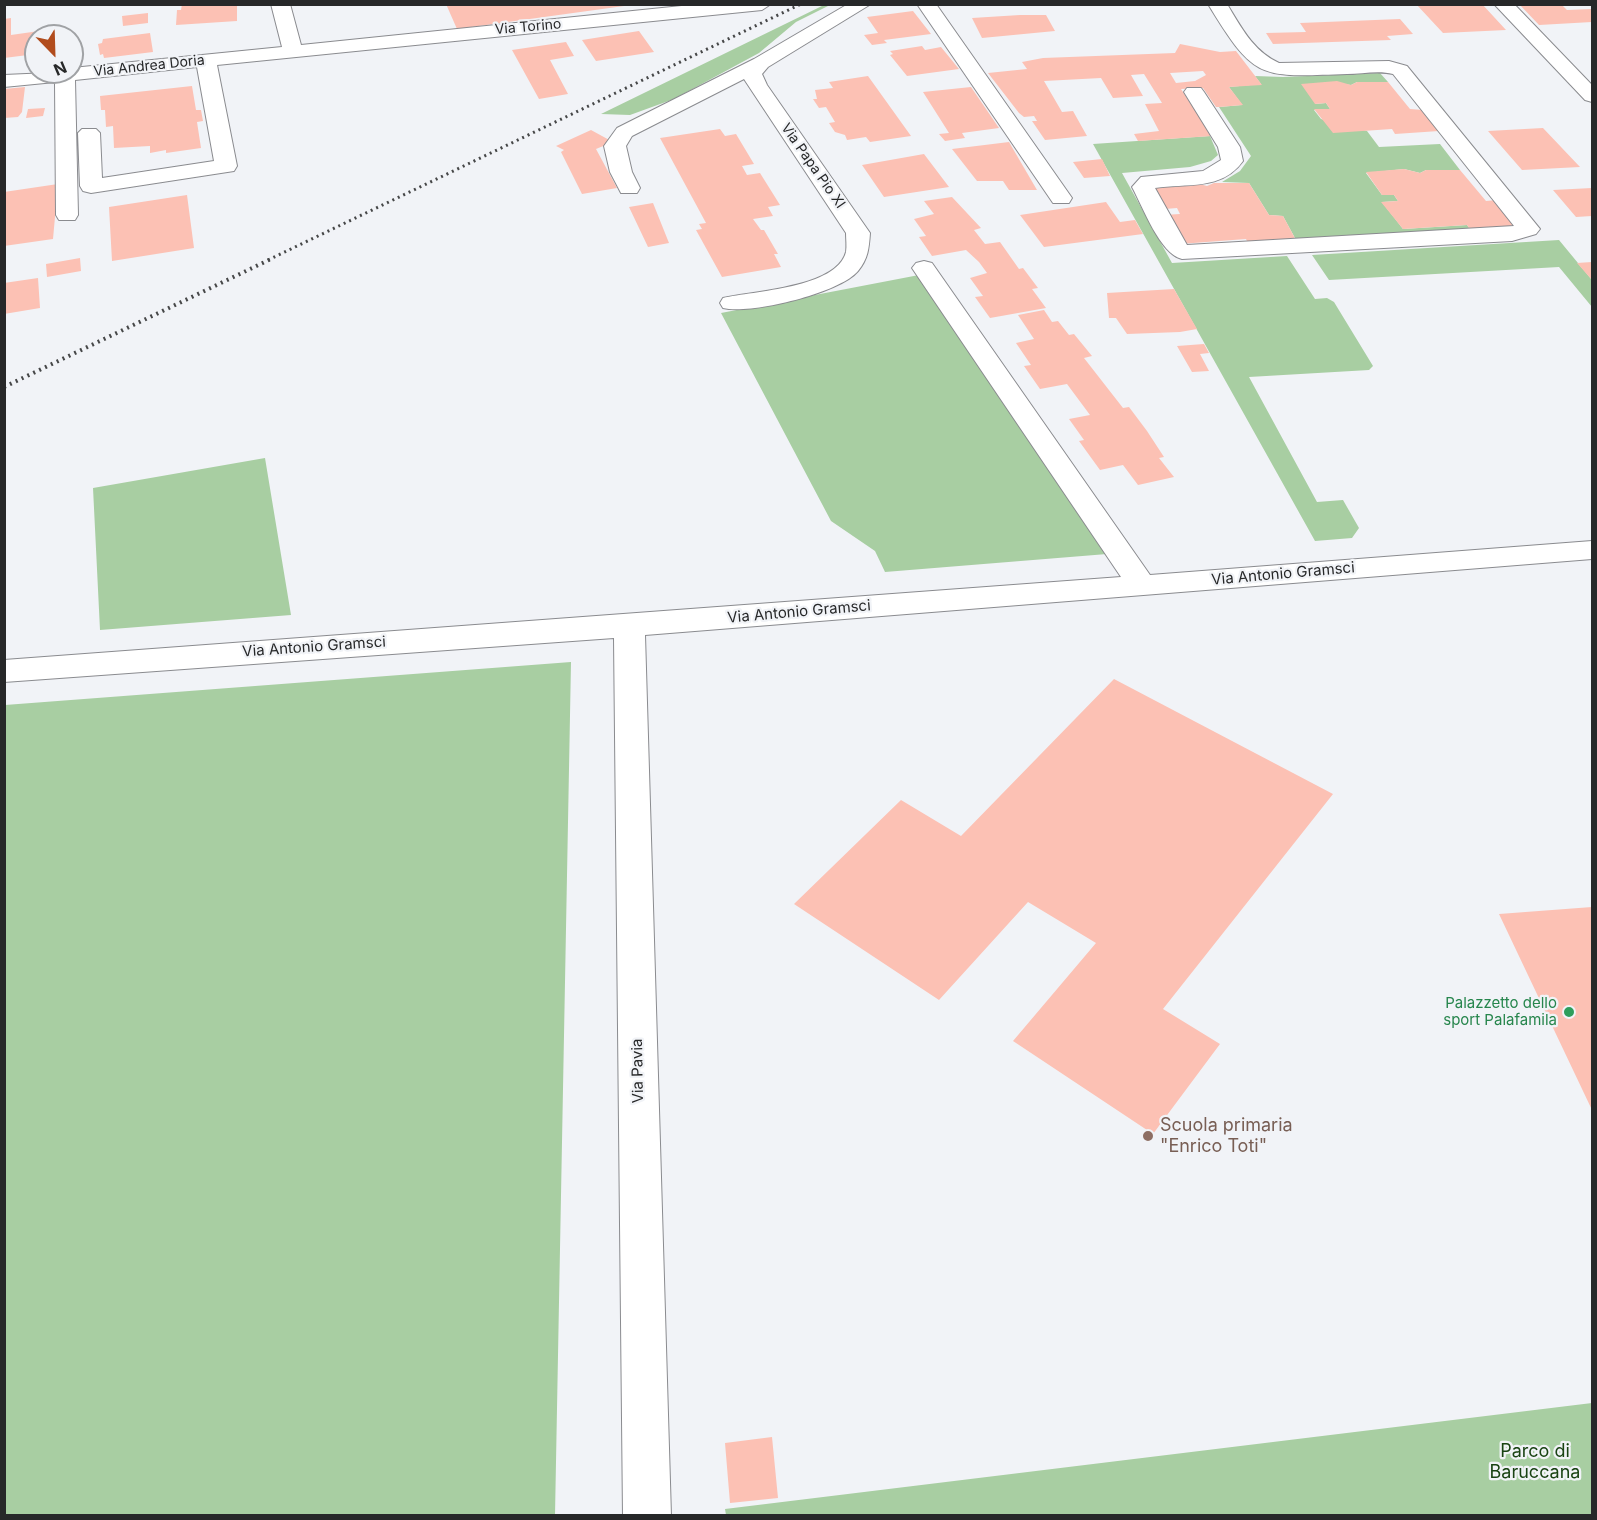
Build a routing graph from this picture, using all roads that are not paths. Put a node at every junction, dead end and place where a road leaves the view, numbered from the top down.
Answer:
1 (280, 4) edge
2 (762, 4) edge
3 (862, 4) edge
4 (926, 4) edge
5 (1217, 4) edge
6 (1503, 4) edge
7 (293, 51) junction
8 (206, 60) junction
9 (761, 63) junction
10 (84, 73) edge
11 (24, 79) edge
12 (4, 81) edge
13 (65, 84) edge
14 (1194, 92) dead end
15 (1593, 96) edge
16 (88, 133) dead end
17 (629, 188) dead end
18 (1061, 198) dead end
19 (66, 215) dead end
20 (924, 268) dead end
21 (732, 303) dead end
22 (1593, 550) edge
23 (1142, 585) junction
24 (629, 626) junction
25 (4, 671) edge
26 (647, 1515) edge

1 - 7 street
2 - 7 street, Via Torino
3 - 9 street
4 - 18 street
5 - 14 street
6 - 15 street
7 - 8 street, Via Andrea Doria
8 - 10 street, Via Andrea Doria
8 - 16 street
9 - 17 street
9 - 21 street, Via Papa Pio XI
11 - 12 street, Via Andrea Doria
13 - 19 street
20 - 23 street
22 - 23 street, Via Antonio Gramsci
23 - 24 street, Via Antonio Gramsci
24 - 25 street, Via Antonio Gramsci
24 - 26 street, Via Pavia

